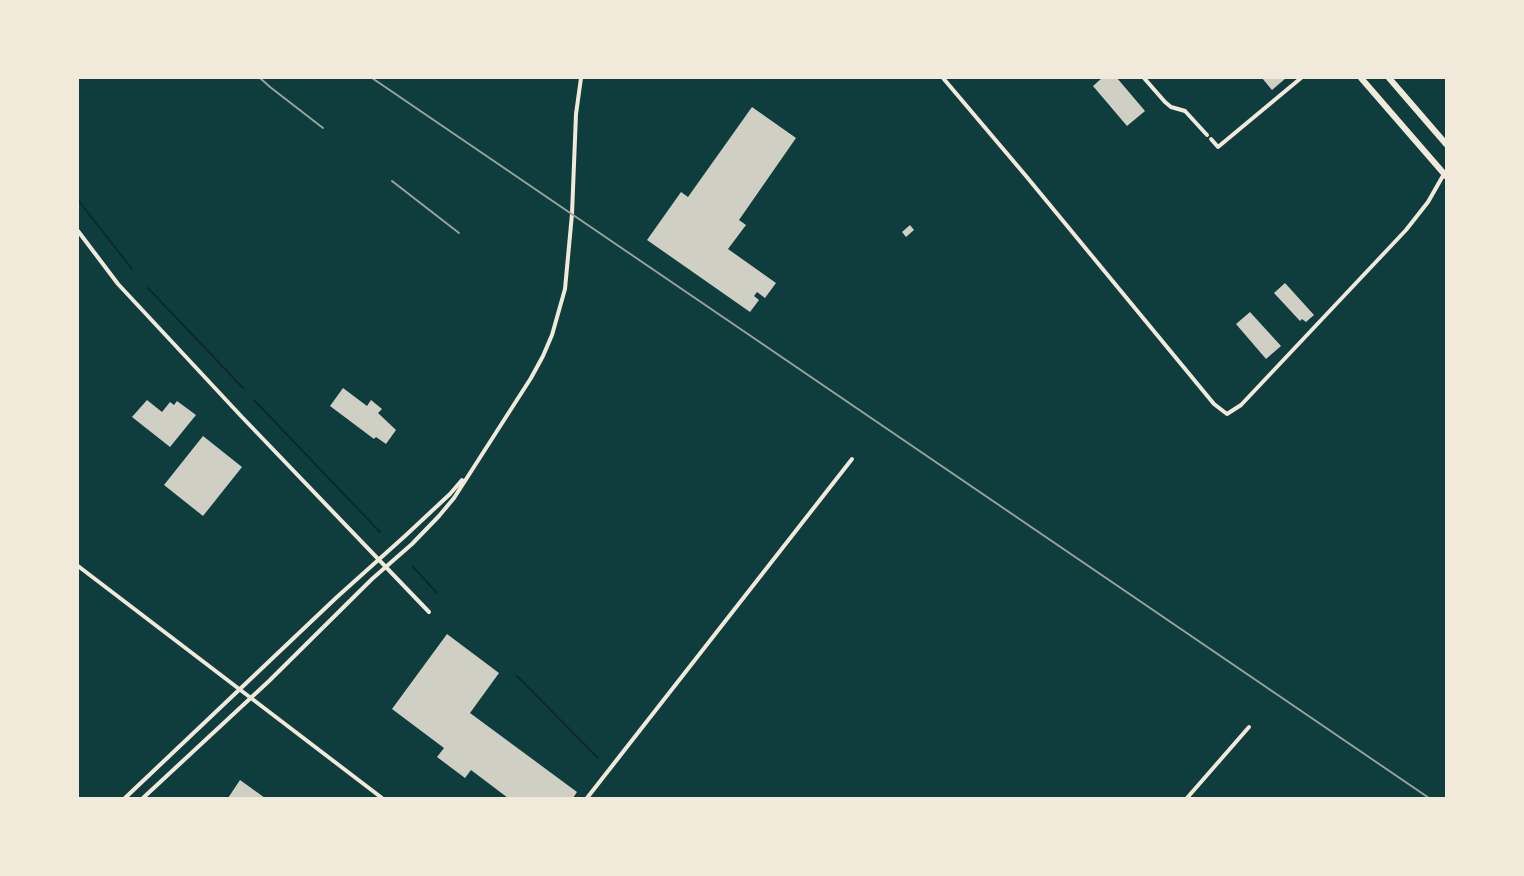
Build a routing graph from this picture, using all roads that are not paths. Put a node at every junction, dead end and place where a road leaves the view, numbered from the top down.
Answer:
1 (581, 78) edge
2 (943, 78) edge
3 (1144, 78) edge
4 (1301, 78) edge
5 (1361, 78) edge
6 (1389, 78) edge
7 (1207, 135) dead end
8 (1211, 139) dead end
9 (1446, 144) edge
10 (1445, 175) edge
11 (78, 231) edge
12 (852, 459) dead end
13 (469, 473) junction
14 (378, 560) junction
15 (78, 566) edge
16 (385, 567) junction
17 (429, 612) dead end
18 (240, 689) junction
19 (251, 698) junction
20 (1249, 727) dead end
21 (125, 798) edge
22 (143, 798) edge
23 (382, 798) edge
24 (587, 798) edge
25 (1187, 798) edge

1 - 13 street
2 - 10 street
3 - 7 street
4 - 8 street
5 - 10 main road
6 - 9 main road
11 - 14 street
12 - 24 street
13 - 14 street
13 - 16 street
14 - 16 street
14 - 18 street
15 - 18 street
16 - 17 street
16 - 19 street
18 - 19 street
18 - 21 street
19 - 22 street
19 - 23 street
20 - 25 street

